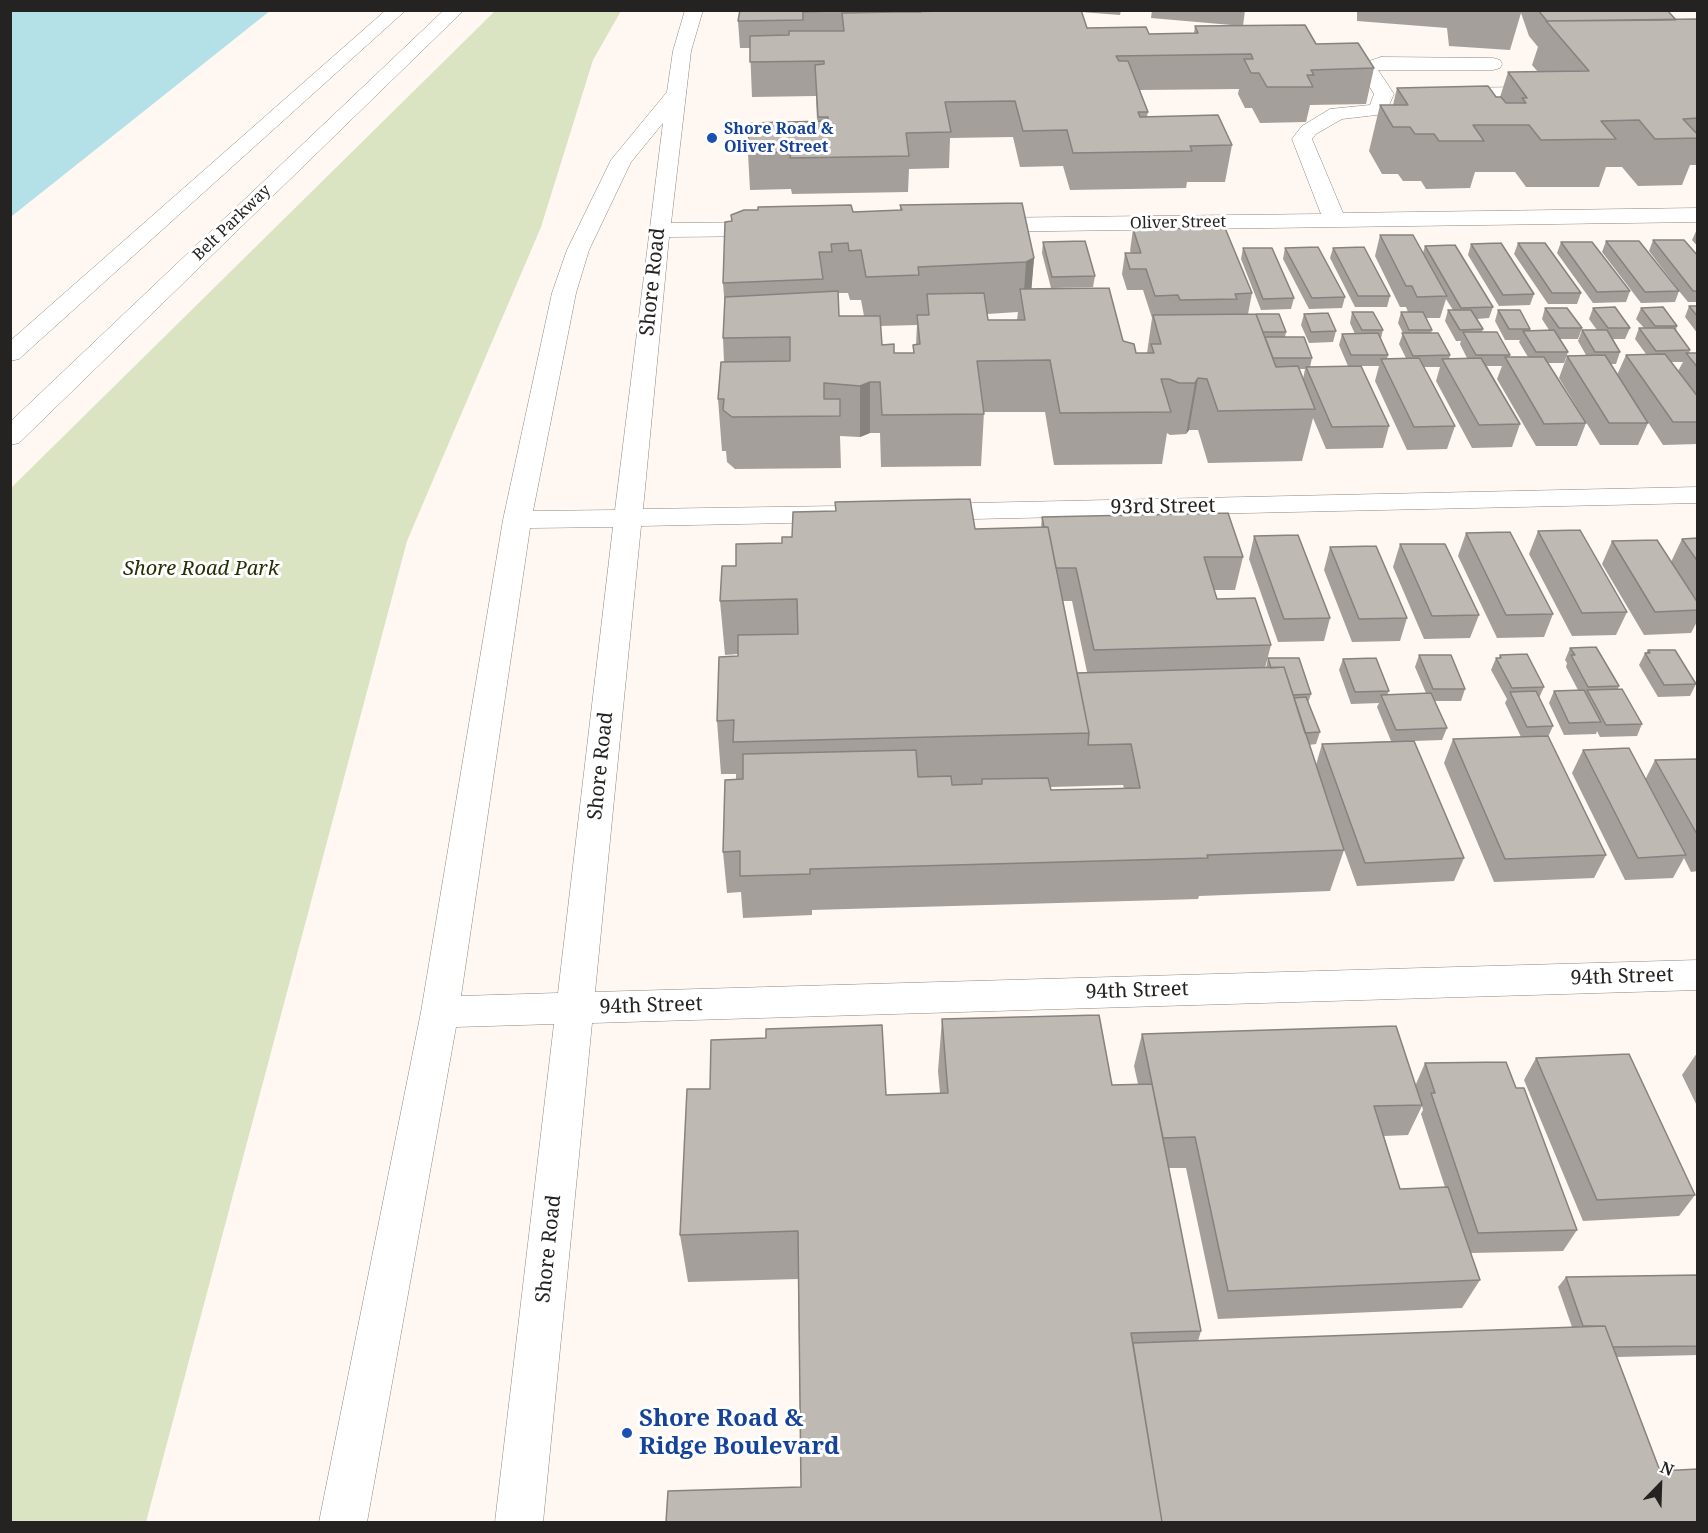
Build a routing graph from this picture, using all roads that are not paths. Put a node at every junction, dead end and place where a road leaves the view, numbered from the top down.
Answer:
1 (397, 10) edge
2 (455, 10) edge
3 (694, 10) edge
4 (1493, 64) dead end
5 (1527, 93) edge
6 (676, 94) junction
7 (1383, 94) junction
8 (1407, 94) edge
9 (1431, 94) edge
10 (1698, 215) edge
11 (1335, 220) junction
12 (954, 226) edge
13 (788, 228) edge
14 (659, 230) junction
15 (10, 354) edge
16 (10, 437) edge
17 (1698, 495) edge
18 (903, 512) edge
19 (868, 513) edge
20 (628, 518) junction
21 (518, 520) junction
22 (1698, 975) edge
23 (576, 1008) junction
24 (440, 1012) junction
25 (343, 1522) edge
26 (519, 1522) edge

1 - 15 main road
2 - 16 main road, Belt Parkway
3 - 6 main road, Shore Road
4 - 7 main road
5 - 9 main road
6 - 14 main road, Shore Road
6 - 21 main road
7 - 8 main road
7 - 11 main road
10 - 11 main road, Oliver Street
11 - 12 main road, Oliver Street
13 - 14 main road
14 - 20 main road, Shore Road
17 - 18 main road, 93rd Street
19 - 20 main road
20 - 21 main road
20 - 23 main road, Shore Road
21 - 24 main road
22 - 23 main road, 94th Street
23 - 24 main road, 94th Street
23 - 26 main road, Shore Road
24 - 25 main road

